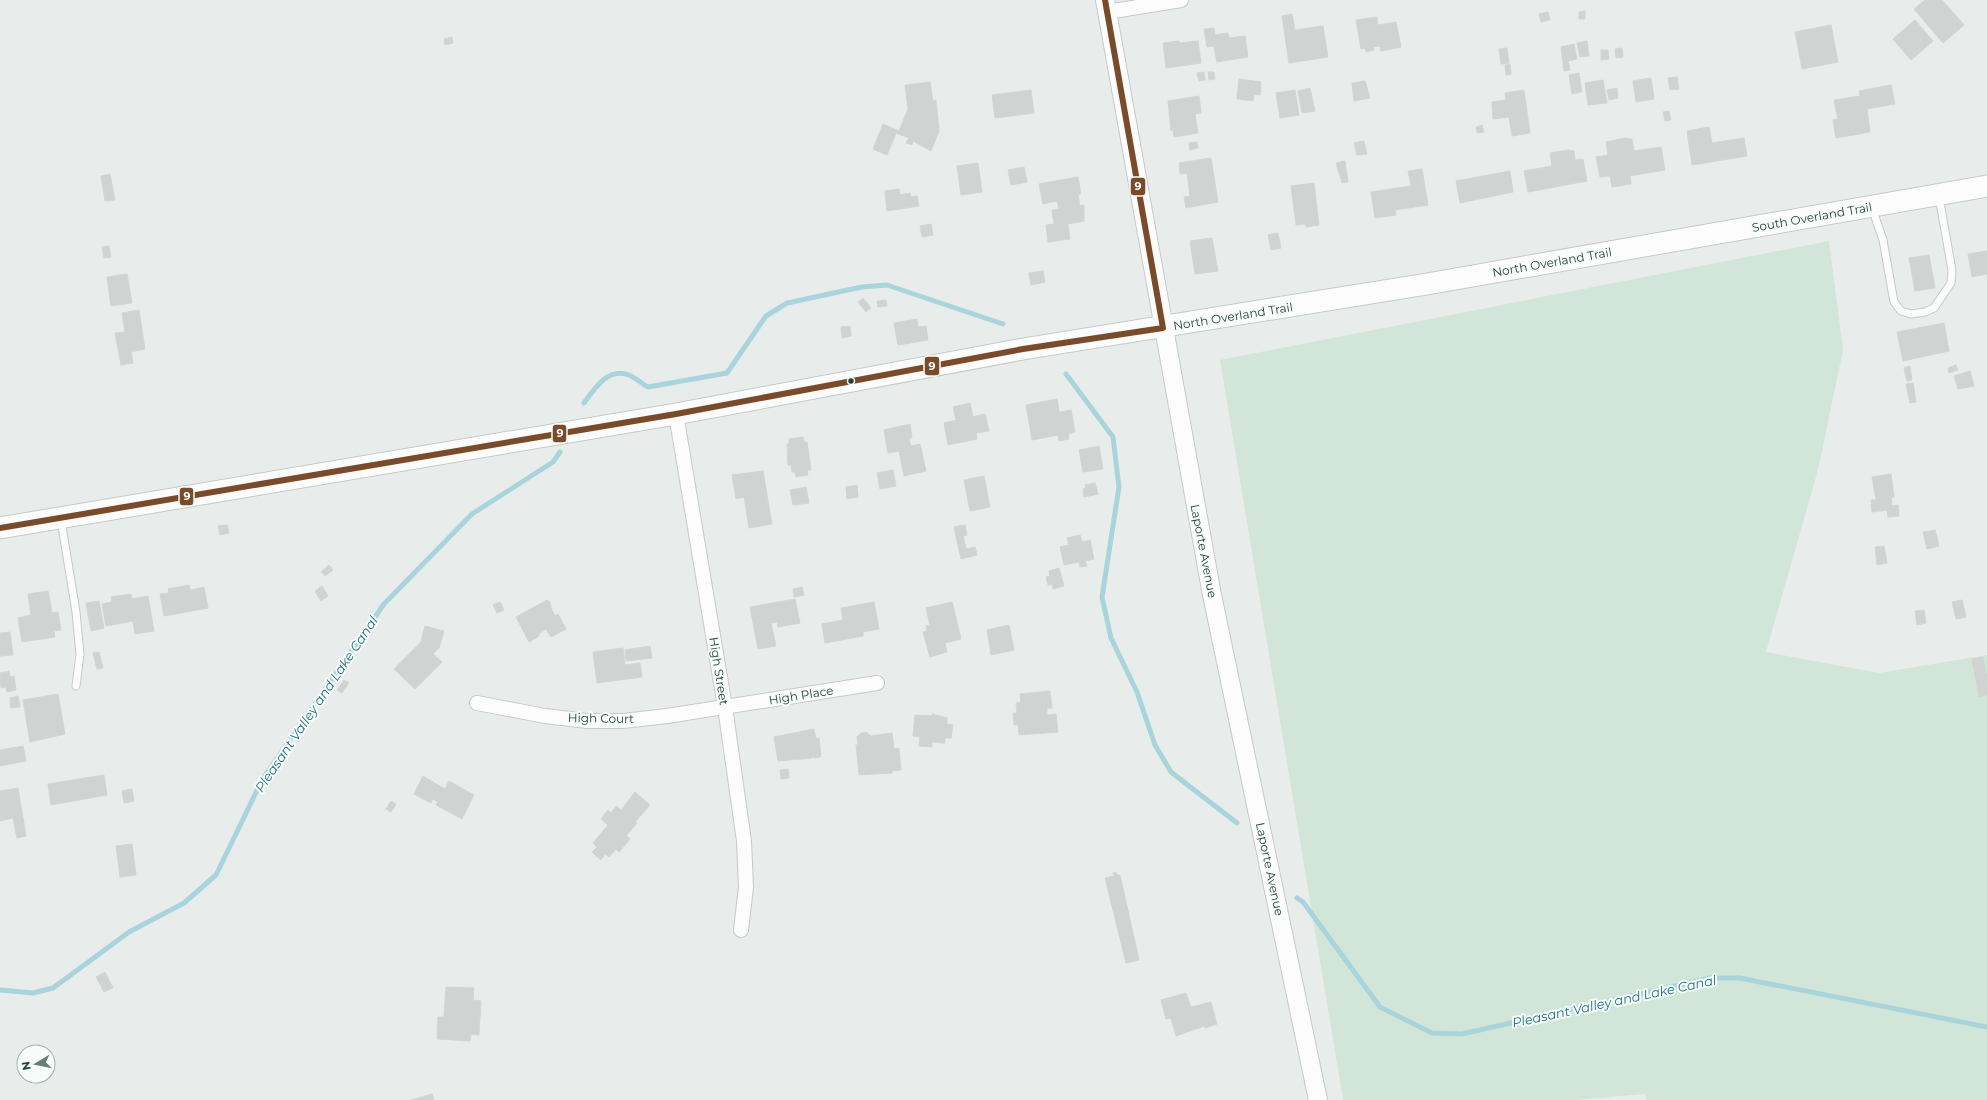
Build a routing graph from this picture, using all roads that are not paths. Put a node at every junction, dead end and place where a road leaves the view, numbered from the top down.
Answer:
1 (1181, 0) edge
2 (1106, 6) edge
3 (1987, 186) edge
4 (1938, 195) junction
5 (1871, 206) junction
6 (1638, 247) joint
7 (1163, 328) junction
8 (676, 414) junction
9 (61, 518) junction
10 (0, 528) edge
11 (877, 683) dead end
12 (76, 686) dead end
13 (477, 703) dead end
14 (725, 707) junction
15 (741, 930) dead end
16 (1318, 1100) edge

1 - 2 street
2 - 7 street, Laporte Avenue
3 - 4 main road, South Overland Trail
4 - 5 main road, South Overland Trail
4 - 5 lane
5 - 6 main road, South Overland Trail
6 - 7 main road, North Overland Trail
7 - 8 main road, North Overland Trail
7 - 16 street, Laporte Avenue
8 - 9 main road, North Overland Trail
8 - 14 street, High Street
9 - 10 main road, North Overland Trail
9 - 12 lane
11 - 14 street, High Place
13 - 14 street, High Court
14 - 15 street, High Street

